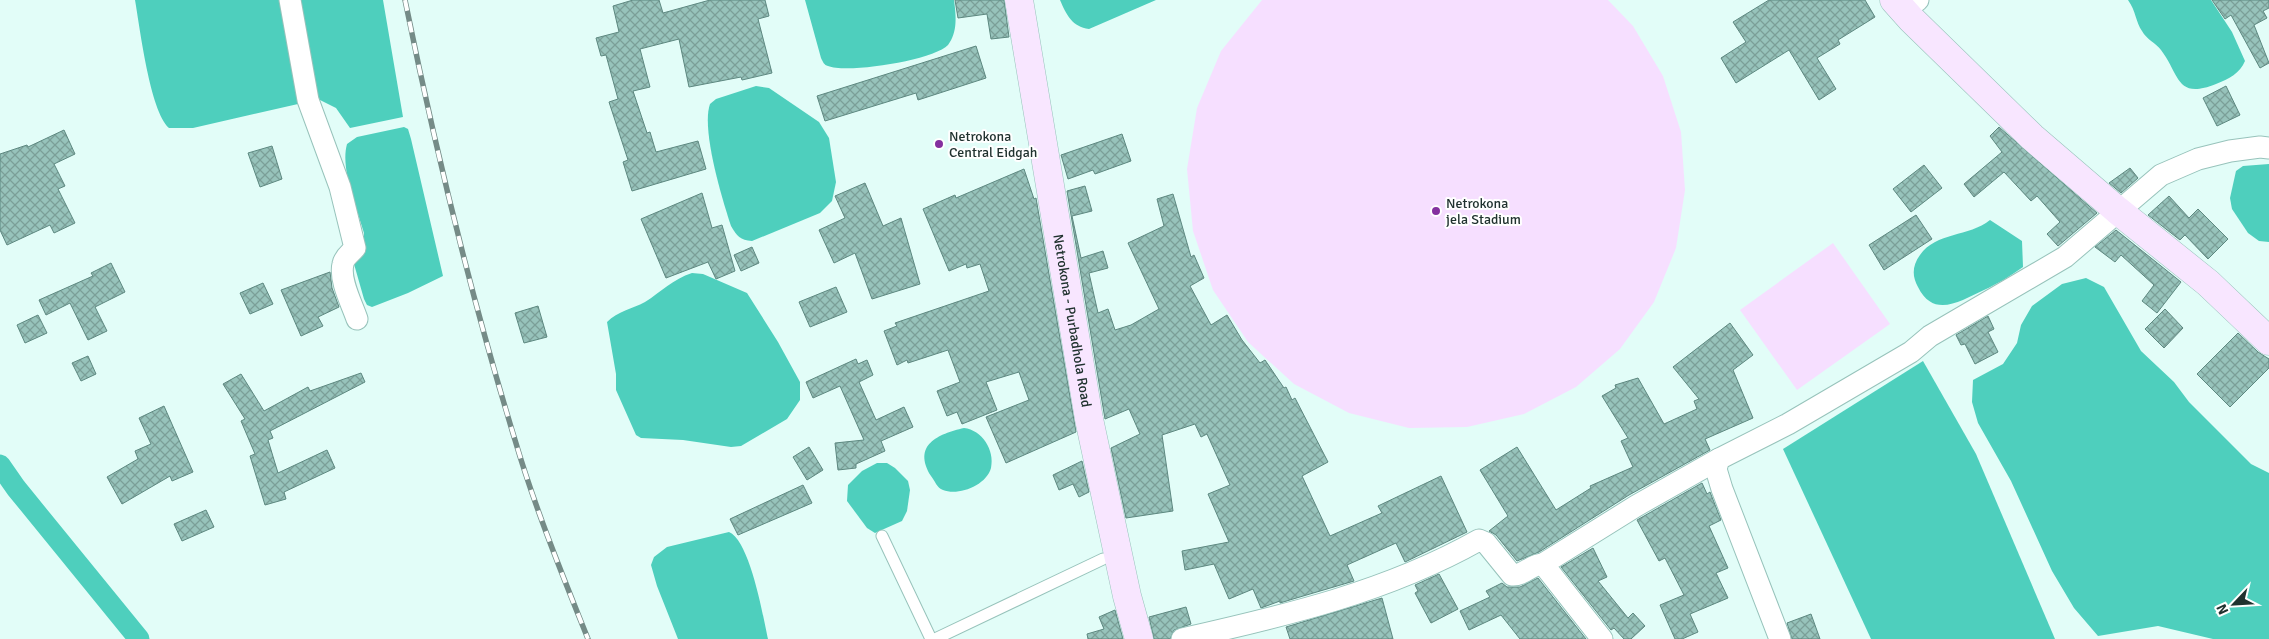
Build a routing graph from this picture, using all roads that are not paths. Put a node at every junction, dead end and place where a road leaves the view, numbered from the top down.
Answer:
1 (290, 0) edge
2 (1019, 0) edge
3 (1905, 4) edge
4 (2269, 148) edge
5 (2118, 210) junction
6 (357, 319) dead end
7 (2269, 341) edge
8 (1720, 459) junction
9 (882, 536) dead end
10 (1103, 559) dead end
11 (1543, 564) junction
12 (933, 639) edge
13 (1139, 639) edge
14 (1182, 639) edge
15 (1602, 639) edge
16 (1780, 639) edge

1 - 6 street
2 - 13 main road, Netrokona - Purbadhola Road
3 - 5 main road
4 - 5 street
5 - 7 main road
5 - 8 street
8 - 11 street
8 - 16 street
9 - 12 lane
10 - 12 lane
11 - 14 street
11 - 15 street

